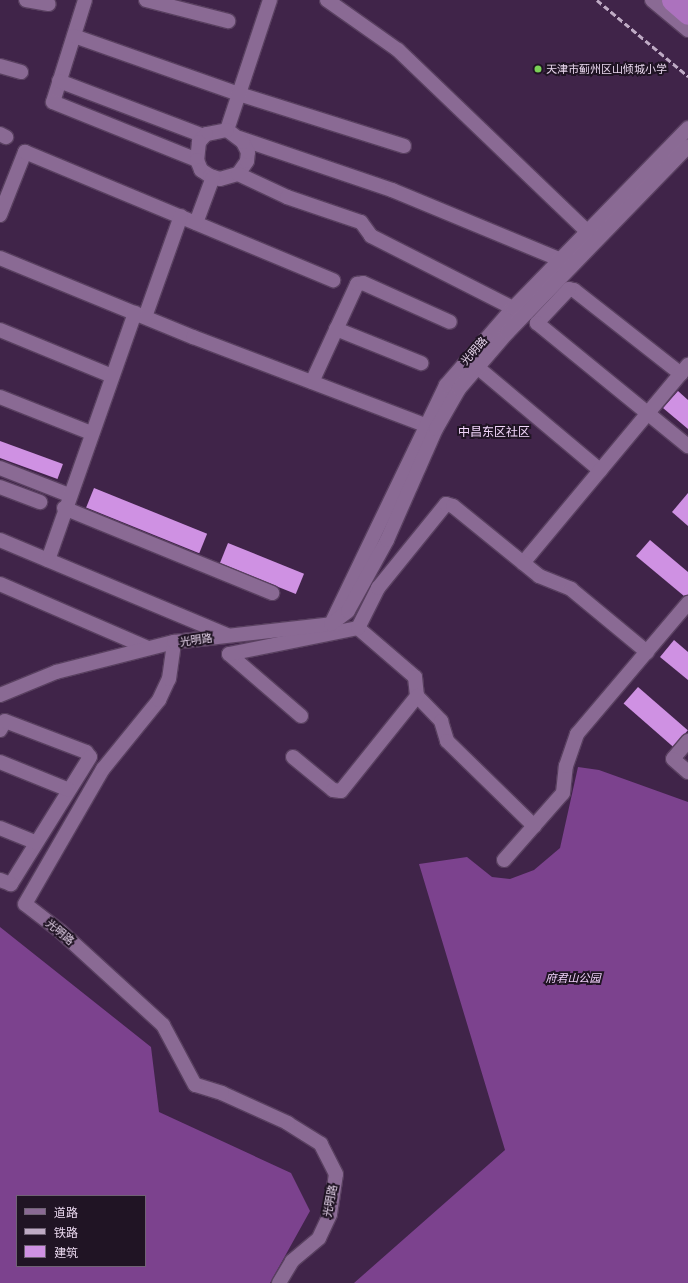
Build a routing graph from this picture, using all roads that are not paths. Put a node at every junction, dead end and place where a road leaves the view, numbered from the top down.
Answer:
1 (26, 0) edge
2 (85, 0) edge
3 (146, 0) edge
4 (270, 0) edge
5 (327, 0) edge
6 (652, 0) edge
7 (672, 0) edge
8 (49, 4) dead end
9 (688, 14) edge
10 (228, 21) dead end
11 (688, 30) edge
12 (74, 36) junction
13 (0, 66) edge
14 (21, 72) dead end
15 (59, 81) junction
16 (239, 94) junction
17 (688, 128) edge
18 (227, 130) junction
19 (204, 136) junction
20 (239, 138) junction
21 (404, 146) dead end
22 (688, 146) edge
23 (197, 160) junction
24 (238, 174) junction
25 (213, 177) junction
26 (0, 215) edge
27 (181, 216) junction
28 (196, 223) junction
29 (588, 232) junction
30 (0, 258) edge
31 (561, 260) junction
32 (333, 280) dead end
33 (514, 308) junction
34 (140, 315) junction
35 (450, 322) dead end
36 (336, 329) junction
37 (0, 330) edge
38 (421, 363) dead end
39 (472, 363) junction
40 (684, 370) edge
41 (112, 376) junction
42 (312, 382) junction
43 (0, 397) edge
44 (647, 414) junction
45 (425, 425) junction
46 (91, 433) junction
47 (688, 446) edge
48 (0, 468) edge
49 (600, 470) junction
50 (0, 487) edge
51 (69, 494) junction
52 (40, 502) dead end
53 (64, 508) junction
54 (0, 540) edge
55 (48, 560) junction
56 (523, 563) junction
57 (0, 584) edge
58 (272, 593) dead end
59 (688, 603) edge
60 (330, 624) junction
61 (358, 628) junction
62 (228, 635) junction
63 (174, 642) junction
64 (148, 648) junction
65 (647, 652) junction
66 (0, 695) edge
67 (417, 696) junction
68 (301, 716) dead end
69 (0, 730) edge
70 (688, 741) edge
71 (293, 757) dead end
72 (0, 762) edge
73 (688, 772) edge
74 (69, 790) junction
75 (534, 826) junction
76 (0, 828) edge
77 (35, 842) junction
78 (504, 860) dead end
79 (0, 880) edge
80 (279, 1283) edge

1 - 8 street
2 - 12 street
3 - 10 street
4 - 16 street
5 - 29 street
6 - 11 street
7 - 9 highway
12 - 15 street
12 - 16 street
13 - 14 street
15 - 19 street
15 - 23 street
16 - 18 street
16 - 21 street
17 - 29 street, 光明路
18 - 19 street
18 - 20 street
19 - 23 street
20 - 24 street
20 - 31 street
22 - 39 street, 光明路
23 - 25 street
24 - 25 street
24 - 33 street
25 - 28 street
26 - 27 street
27 - 28 street
27 - 34 street
28 - 32 street
29 - 31 street, 光明路
30 - 34 street
31 - 33 street, 光明路
33 - 39 street, 光明路
34 - 41 street
34 - 42 street
35 - 36 street
36 - 38 street
36 - 42 street
37 - 41 street
39 - 45 street, 光明路
39 - 49 street
39 - 60 street, 光明路
40 - 44 street
40 - 44 street
41 - 46 street
42 - 45 street
43 - 46 street
44 - 47 street
44 - 49 street
45 - 60 street, 光明路
46 - 51 street
48 - 51 street
49 - 56 street
50 - 52 street
51 - 53 street
53 - 55 street
53 - 58 street
54 - 55 street
55 - 62 street
56 - 61 street
56 - 65 street
57 - 64 street
59 - 65 street
60 - 62 street, 光明路
61 - 67 street
61 - 68 street
62 - 63 street, 光明路
63 - 64 street
63 - 80 street, 光明路
64 - 66 street
65 - 75 street
67 - 71 street
67 - 75 street
69 - 74 street
70 - 73 street
72 - 74 street
74 - 77 street
75 - 78 street
76 - 77 street
77 - 79 street

